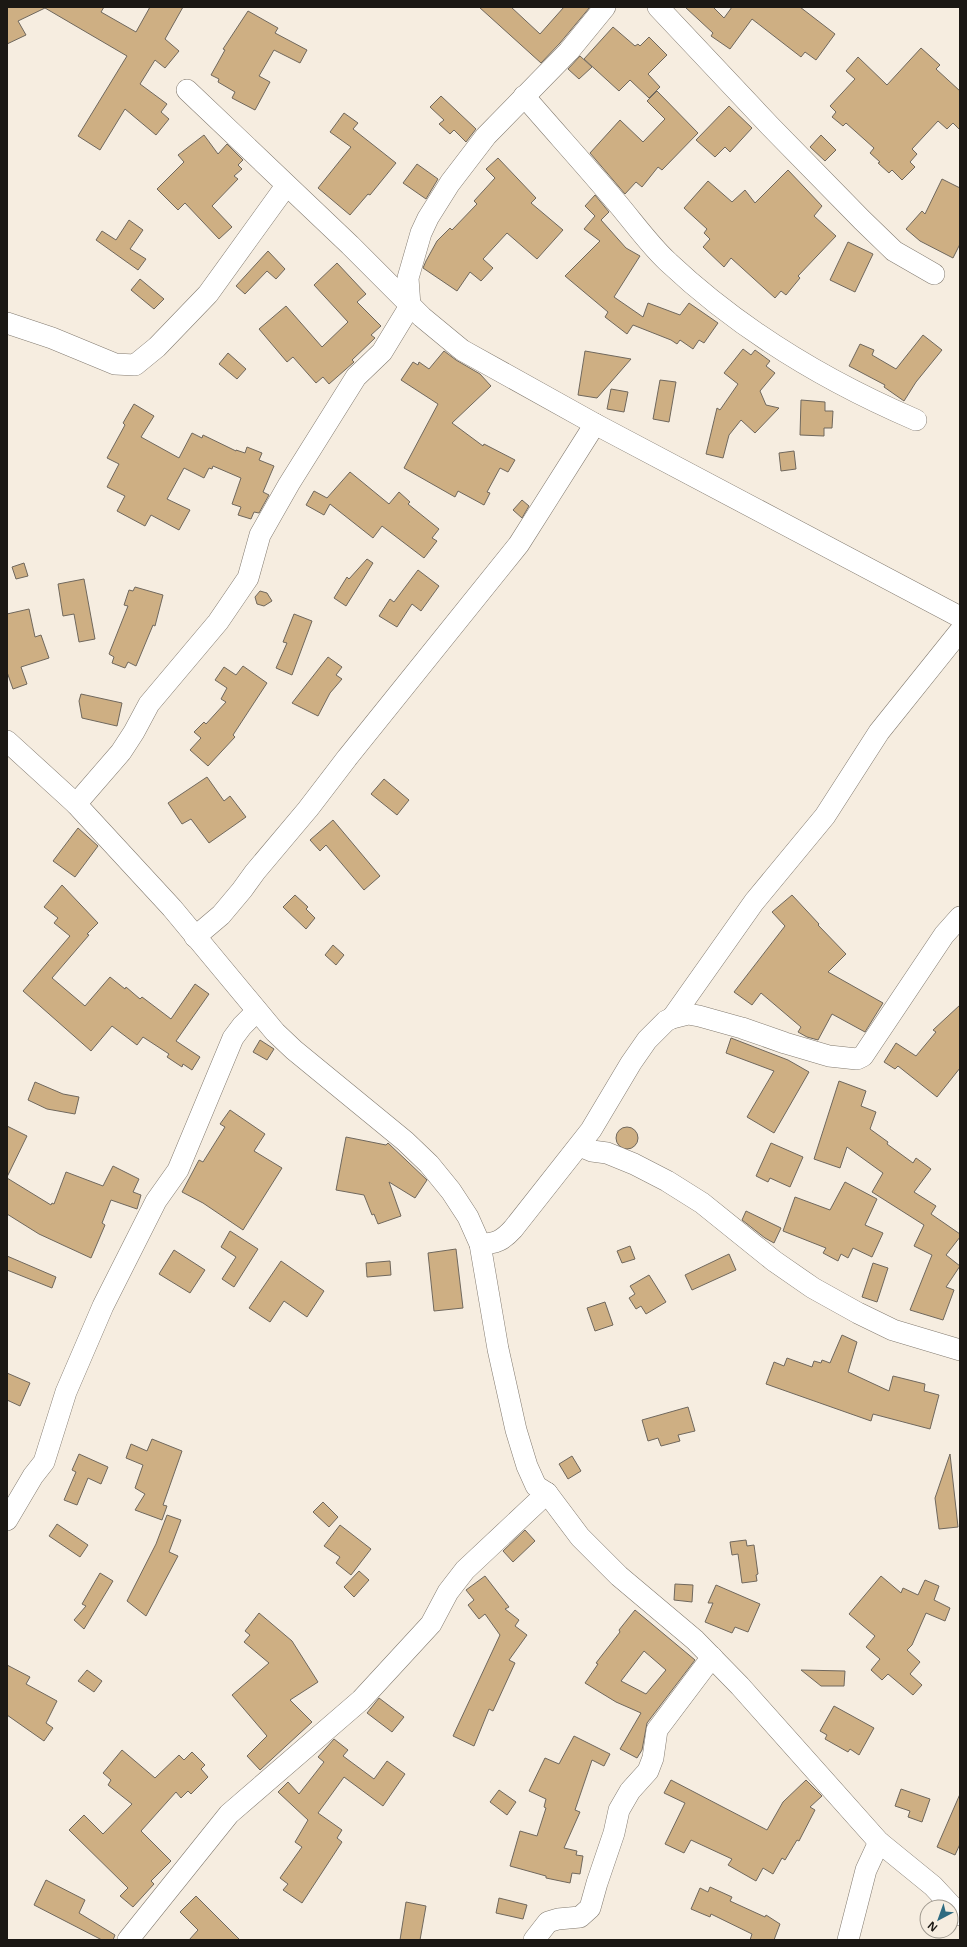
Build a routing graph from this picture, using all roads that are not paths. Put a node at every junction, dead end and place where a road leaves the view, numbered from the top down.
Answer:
1 (605, 7) edge
2 (658, 7) edge
3 (188, 90) dead end
4 (524, 96) junction
5 (286, 186) junction
6 (934, 274) dead end
7 (410, 306) junction
8 (7, 323) edge
9 (916, 420) dead end
10 (595, 424) junction
11 (960, 617) edge
12 (960, 631) edge
13 (7, 740) edge
14 (76, 804) junction
15 (960, 917) edge
16 (195, 937) junction
17 (257, 1011) junction
18 (672, 1018) junction
19 (580, 1146) junction
20 (480, 1244) junction
21 (960, 1350) edge
22 (547, 1493) junction
23 (7, 1520) edge
24 (712, 1657) junction
25 (879, 1842) junction
26 (960, 1915) edge
27 (128, 1940) edge
28 (534, 1940) edge
29 (848, 1940) edge

1 - 4 street
2 - 6 street
3 - 5 street
4 - 7 street
4 - 9 street
5 - 7 street
5 - 8 street
7 - 10 street
7 - 14 street
10 - 11 street
10 - 16 street
12 - 18 street
13 - 14 street
14 - 16 street
15 - 18 street
16 - 17 street
17 - 20 street
17 - 23 street
18 - 19 street
19 - 20 street
19 - 21 street
20 - 22 street
22 - 24 street
22 - 27 street
24 - 25 street
24 - 28 street
25 - 26 street
25 - 29 street

